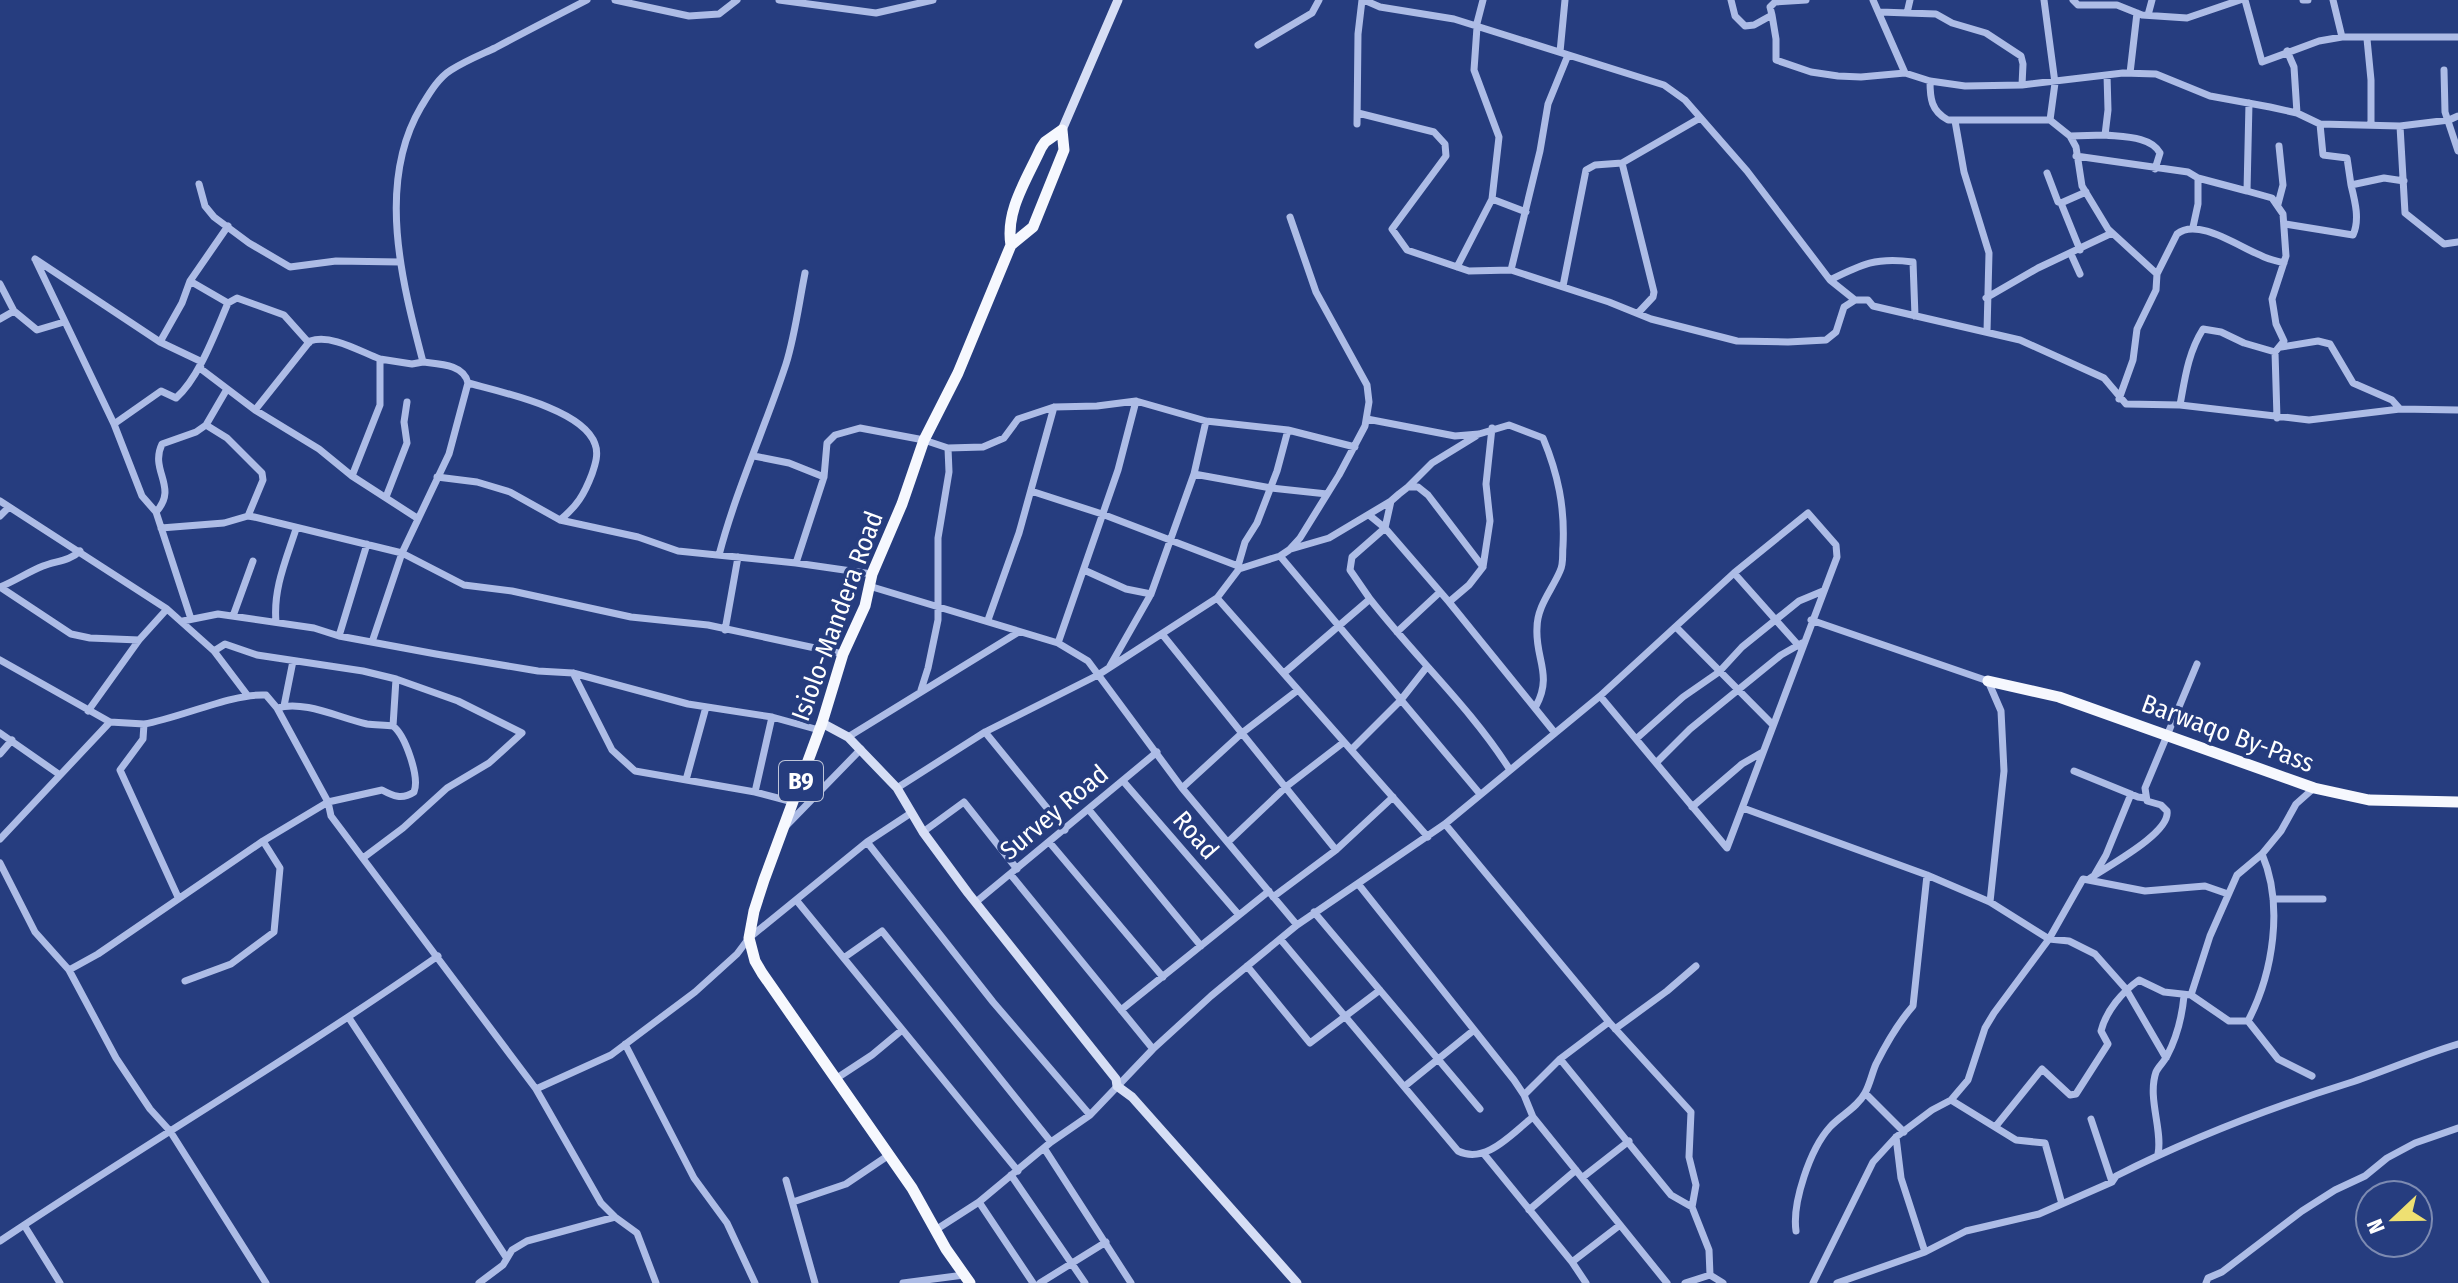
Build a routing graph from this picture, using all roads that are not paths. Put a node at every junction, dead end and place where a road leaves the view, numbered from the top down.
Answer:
1 (587, 0) edge
2 (615, 0) edge
3 (737, 0) edge
4 (779, 0) edge
5 (933, 0) edge
6 (1118, 0) edge
7 (1319, 0) edge
8 (1363, 0) edge
9 (1483, 0) edge
10 (1565, 0) edge
11 (1731, 0) edge
12 (1806, 0) edge
13 (1873, 0) edge
14 (1910, 0) edge
15 (2044, 0) edge
16 (2073, 0) edge
17 (2152, 0) edge
18 (2243, 0) edge
19 (2333, 0) edge
20 (640, 3) edge
21 (1880, 12) junction
22 (1907, 13) junction
23 (2137, 13) junction
24 (1772, 15) junction
25 (2148, 15) junction
26 (1476, 27) junction
27 (2342, 37) junction
28 (2458, 37) edge
29 (2367, 39) junction
30 (1258, 45) dead end
31 (2287, 51) junction
32 (1564, 54) junction
33 (2444, 70) dead end
34 (1905, 73) junction
35 (2130, 73) junction
36 (2107, 75) junction
37 (1930, 81) junction
38 (2055, 83) junction
39 (2022, 85) junction
40 (2249, 103) junction
41 (1358, 113) junction
42 (2297, 113) junction
43 (2458, 116) edge
44 (1700, 118) junction
45 (2050, 120) junction
46 (2449, 120) junction
47 (1955, 121) junction
48 (1357, 124) dead end
49 (2320, 124) junction
50 (2371, 124) junction
51 (2400, 126) junction
52 (1062, 130) junction
53 (2105, 135) junction
54 (2070, 136) junction
55 (2279, 146) dead end
56 (2458, 151) edge
57 (2076, 156) junction
58 (1622, 163) junction
59 (2155, 169) junction
60 (2047, 173) dead end
61 (2198, 178) junction
62 (2404, 181) junction
63 (199, 184) dead end
64 (2351, 185) junction
65 (2247, 191) junction
66 (2086, 192) junction
67 (1492, 199) junction
68 (2061, 203) junction
69 (2278, 204) junction
70 (1526, 212) junction
71 (1290, 217) dead end
72 (2285, 224) junction
73 (228, 226) junction
74 (2193, 227) junction
75 (2112, 233) junction
76 (2458, 242) edge
77 (1011, 245) junction
78 (2076, 252) junction
79 (400, 262) junction
80 (2284, 263) junction
81 (1457, 267) junction
82 (1511, 270) junction
83 (805, 273) dead end
84 (2080, 274) dead end
85 (2157, 274) junction
86 (1830, 280) junction
87 (190, 281) junction
88 (0, 284) edge
89 (1563, 286) junction
90 (1986, 298) junction
91 (1855, 300) junction
92 (228, 303) junction
93 (14, 311) junction
94 (1638, 313) junction
95 (1915, 316) junction
96 (0, 319) edge
97 (64, 322) junction
98 (1987, 332) junction
99 (160, 342) junction
100 (309, 343) junction
101 (2278, 350) junction
102 (380, 359) junction
103 (200, 361) junction
104 (423, 362) junction
105 (468, 383) junction
106 (227, 389) junction
107 (2119, 399) junction
108 (1136, 401) junction
109 (407, 402) dead end
110 (2180, 405) junction
111 (1054, 407) junction
112 (2400, 409) junction
113 (255, 410) junction
114 (2458, 410) edge
115 (2277, 418) junction
116 (1367, 419) junction
117 (1206, 421) junction
118 (114, 424) junction
119 (206, 425) junction
120 (1492, 428) junction
121 (1288, 430) junction
122 (1479, 434) junction
123 (924, 440) junction
124 (1355, 447) junction
125 (948, 448) junction
126 (754, 456) junction
127 (1194, 474) junction
128 (352, 476) junction
129 (437, 477) junction
130 (824, 477) junction
131 (1408, 487) junction
132 (1271, 488) junction
133 (1031, 491) junction
134 (1327, 494) junction
135 (386, 497) junction
136 (0, 501) edge
137 (1391, 501) junction
138 (9, 507) junction
139 (156, 512) junction
140 (1102, 514) junction
141 (1369, 515) junction
142 (0, 516) edge
143 (248, 516) junction
144 (417, 518) junction
145 (560, 520) junction
146 (161, 528) junction
147 (1385, 528) junction
148 (296, 529) junction
149 (1171, 539) junction
150 (367, 544) junction
151 (1289, 550) junction
152 (80, 551) junction
153 (402, 553) junction
154 (719, 555) junction
155 (1280, 556) junction
156 (738, 557) junction
157 (253, 561) dead end
158 (796, 563) junction
159 (1483, 567) junction
160 (1239, 568) junction
161 (1084, 570) junction
162 (1734, 573) junction
163 (871, 580) junction
164 (0, 587) edge
165 (1823, 591) junction
166 (1440, 592) junction
167 (1151, 594) junction
168 (1217, 598) junction
169 (1370, 599) junction
170 (1449, 602) junction
171 (937, 605) junction
172 (167, 609) junction
173 (233, 616) junction
174 (187, 620) junction
175 (988, 620) junction
176 (1777, 620) junction
177 (1811, 620) junction
178 (276, 622) junction
179 (1339, 626) junction
180 (1676, 627) junction
181 (725, 630) junction
182 (1397, 632) junction
183 (1017, 633) junction
184 (1162, 634) junction
185 (339, 636) junction
186 (139, 640) junction
187 (372, 642) junction
188 (1058, 643) junction
189 (1801, 644) junction
190 (214, 651) junction
191 (843, 654) junction
192 (0, 660) edge
193 (293, 661) junction
194 (2197, 664) dead end
195 (1109, 668) junction
196 (1426, 668) junction
197 (1719, 672) junction
198 (573, 673) junction
199 (1284, 673) junction
200 (1098, 675) junction
201 (396, 679) junction
202 (1988, 681) junction
203 (921, 690) junction
204 (1298, 690) junction
205 (1738, 692) junction
206 (248, 696) junction
207 (1600, 696) junction
208 (1400, 701) junction
209 (1536, 706) junction
210 (280, 707) junction
211 (706, 707) junction
212 (88, 711) junction
213 (772, 717) junction
214 (110, 722) junction
215 (144, 724) junction
216 (1773, 725) junction
217 (393, 726) junction
218 (820, 727) junction
219 (985, 732) junction
220 (0, 733) edge
221 (1242, 733) junction
222 (1555, 733) junction
223 (2166, 735) junction
224 (848, 737) junction
225 (1636, 739) junction
226 (12, 740) junction
227 (1344, 742) junction
228 (861, 749) junction
229 (1352, 749) junction
230 (1157, 752) junction
231 (1761, 753) junction
232 (0, 754) edge
233 (1656, 763) junction
234 (1510, 770) junction
235 (2074, 771) dead end
236 (60, 775) junction
237 (686, 780) junction
238 (1123, 781) junction
239 (1287, 786) junction
240 (897, 788) junction
241 (1182, 788) junction
242 (2314, 788) junction
243 (755, 792) junction
244 (1480, 794) junction
245 (2131, 794) junction
246 (1393, 797) junction
247 (2145, 798) junction
248 (328, 802) junction
249 (793, 802) junction
250 (2458, 802) edge
251 (1692, 807) junction
252 (1743, 808) junction
253 (1089, 810) junction
254 (911, 813) junction
255 (1445, 824) junction
256 (782, 830) junction
257 (1065, 830) junction
258 (923, 832) junction
259 (1428, 837) junction
260 (0, 839) edge
261 (263, 841) junction
262 (867, 842) junction
263 (1228, 842) junction
264 (1050, 843) junction
265 (1336, 850) junction
266 (2262, 854) junction
267 (363, 858) junction
268 (0, 863) edge
269 (1014, 872) junction
270 (1927, 875) junction
271 (2091, 878) junction
272 (1359, 885) junction
273 (1271, 894) junction
274 (2228, 894) junction
275 (178, 897) junction
276 (2273, 899) junction
277 (2323, 899) dead end
278 (797, 901) junction
279 (976, 902) junction
280 (1990, 902) junction
281 (1314, 912) junction
282 (1239, 915) junction
283 (1297, 925) junction
284 (749, 938) junction
285 (2049, 939) junction
286 (1281, 940) junction
287 (1201, 946) junction
288 (438, 956) junction
289 (845, 957) junction
290 (1247, 966) junction
291 (1696, 966) dead end
292 (69, 970) junction
293 (1163, 977) junction
294 (185, 981) dead end
295 (2126, 989) junction
296 (1380, 990) junction
297 (2188, 996) junction
298 (1121, 1010) junction
299 (349, 1018) junction
300 (1346, 1018) junction
301 (2248, 1021) junction
302 (1612, 1025) junction
303 (902, 1030) junction
304 (1474, 1030) junction
305 (625, 1044) junction
306 (2458, 1044) edge
307 (1153, 1049) junction
308 (2166, 1058) junction
309 (1439, 1059) junction
310 (1560, 1059) junction
311 (2312, 1076) dead end
312 (837, 1078) junction
313 (1117, 1086) junction
314 (1405, 1086) junction
315 (536, 1089) junction
316 (1865, 1093) junction
317 (1524, 1095) junction
318 (1951, 1100) junction
319 (1480, 1109) dead end
320 (1090, 1115) junction
321 (1533, 1117) junction
322 (2091, 1119) dead end
323 (1996, 1126) junction
324 (2458, 1128) edge
325 (170, 1131) junction
326 (1904, 1132) junction
327 (1896, 1137) junction
328 (1629, 1141) junction
329 (1048, 1145) junction
330 (1484, 1154) junction
331 (2158, 1154) junction
332 (889, 1155) junction
333 (1576, 1170) junction
334 (1015, 1173) junction
335 (1583, 1177) junction
336 (786, 1180) dead end
337 (2112, 1182) junction
338 (793, 1202) junction
339 (979, 1202) junction
340 (2062, 1204) junction
341 (1692, 1207) junction
342 (1529, 1210) junction
343 (615, 1217) junction
344 (24, 1225) junction
345 (1620, 1225) junction
346 (937, 1229) junction
347 (1796, 1231) dead end
348 (0, 1241) edge
349 (1106, 1242) junction
350 (1925, 1252) junction
351 (506, 1257) junction
352 (1572, 1262) junction
353 (1072, 1264) junction
354 (1710, 1275) junction
355 (967, 1279) edge
356 (60, 1283) edge
357 (266, 1283) edge
358 (479, 1283) edge
359 (656, 1283) edge
360 (755, 1283) edge
361 (815, 1283) edge
362 (905, 1283) edge
363 (1033, 1283) edge
364 (1040, 1283) edge
365 (1085, 1283) edge
366 (1131, 1283) edge
367 (1297, 1283) edge
368 (1586, 1283) edge
369 (1667, 1283) edge
370 (1685, 1283) edge
371 (1723, 1283) edge
372 (1813, 1283) edge
373 (1837, 1283) edge
374 (2206, 1283) edge

1 - 79 street
2 - 20 street
3 - 20 street
4 - 5 street
6 - 52 main road
7 - 30 street
8 - 26 street
8 - 41 street
9 - 26 street
10 - 32 street
11 - 24 street
12 - 24 street
13 - 21 street
14 - 22 street
15 - 38 street
16 - 23 street
17 - 25 street
18 - 25 street
18 - 31 street
19 - 27 street
21 - 22 street
21 - 34 street
22 - 39 street
23 - 25 street
23 - 35 street
24 - 34 street
26 - 32 street
26 - 67 street
27 - 29 street
27 - 31 street
28 - 29 street
29 - 50 street
31 - 42 street
32 - 44 street
32 - 70 street
33 - 46 street
34 - 37 street
35 - 36 street
35 - 40 street
36 - 38 street
36 - 53 street
37 - 39 street
37 - 47 street
38 - 39 street
38 - 45 street
40 - 42 street
40 - 65 street
41 - 48 street
41 - 81 street
42 - 49 street
43 - 46 street
44 - 58 street
44 - 86 street
45 - 47 street
45 - 54 street
46 - 51 street
46 - 56 street
47 - 90 street
49 - 50 street
49 - 64 street
50 - 51 street
51 - 62 street
52 - 77 highway, B9
52 - 77 highway, B9
53 - 54 street
53 - 59 street
54 - 57 street
55 - 69 street
57 - 59 street
57 - 66 street
58 - 89 street
58 - 94 street
59 - 61 street
60 - 68 street
61 - 65 street
61 - 74 street
62 - 64 street
62 - 76 street
63 - 73 street
64 - 72 street
65 - 69 street
66 - 68 street
66 - 75 street
67 - 70 street
67 - 81 street
68 - 78 street
69 - 72 street
70 - 82 street
71 - 116 street
72 - 80 street
73 - 79 street
73 - 87 street
74 - 80 street
74 - 85 street
75 - 78 street
75 - 85 street
77 - 123 highway, Isiolo-Mandera Road / B9
78 - 84 street
78 - 90 street
79 - 104 street
80 - 101 street
81 - 82 street
82 - 89 street
83 - 126 street
85 - 107 street
86 - 91 street
86 - 95 street
87 - 92 street
87 - 99 street
88 - 93 street
89 - 94 street
90 - 98 street
91 - 94 street
91 - 95 street
92 - 100 street
92 - 103 street
93 - 96 street
93 - 97 street
95 - 98 street
97 - 99 street
97 - 118 street
98 - 107 street
99 - 103 street
100 - 102 street
100 - 113 street
101 - 110 street
101 - 112 street
101 - 115 street
102 - 104 street
102 - 128 street
103 - 106 street
103 - 118 street
104 - 105 street
105 - 129 street
105 - 145 street
106 - 113 street
106 - 119 street
107 - 110 street
108 - 111 street
108 - 117 street
108 - 140 street
109 - 135 street
110 - 115 street
111 - 125 street
111 - 133 street
112 - 114 street
112 - 115 street
113 - 128 street
116 - 122 street
116 - 124 street
117 - 121 street
117 - 127 street
118 - 139 street
119 - 139 street
119 - 143 street
120 - 122 street
120 - 159 street
120 - 209 street
121 - 124 street
121 - 132 street
122 - 131 street
123 - 125 street
123 - 130 street
123 - 163 highway, Isiolo-Mandera Road / B9
124 - 134 street
125 - 171 street
126 - 130 street
126 - 154 street
127 - 132 street
127 - 149 street
128 - 135 street
129 - 144 street
129 - 145 street
130 - 158 street
131 - 137 street
131 - 159 street
132 - 134 street
132 - 160 street
133 - 140 street
133 - 175 street
134 - 151 street
135 - 144 street
136 - 138 street
137 - 141 street
137 - 147 street
138 - 142 street
138 - 152 street
139 - 146 street
140 - 149 street
140 - 161 street
141 - 147 street
141 - 151 street
143 - 146 street
143 - 148 street
144 - 153 street
145 - 154 street
146 - 174 street
147 - 166 street
147 - 169 street
148 - 150 street
148 - 178 street
149 - 160 street
149 - 167 street
150 - 153 street
150 - 185 street
151 - 155 street
152 - 164 street
152 - 172 street
153 - 181 street
153 - 187 street
154 - 156 street
155 - 160 street
155 - 179 street
156 - 158 street
156 - 181 street
157 - 173 street
158 - 163 street
159 - 170 street
160 - 168 street
161 - 167 street
161 - 188 street
162 - 165 street
162 - 176 street
162 - 180 street
163 - 171 street
163 - 191 highway, Isiolo-Mandera Road / B9
164 - 186 street
165 - 176 street
165 - 177 street
166 - 170 street
166 - 182 street
167 - 195 street
168 - 184 street
168 - 199 street
169 - 179 street
169 - 182 street
170 - 209 street
171 - 175 street
171 - 203 street
172 - 174 street
172 - 186 street
173 - 174 street
173 - 178 street
174 - 190 street
175 - 183 street
176 - 189 street
176 - 197 street
177 - 189 street
177 - 202 street
178 - 185 street
179 - 199 street
179 - 208 street
180 - 197 street
180 - 207 street
181 - 191 street
182 - 196 street
183 - 188 street
183 - 203 street
184 - 195 street
184 - 221 street
185 - 187 street
186 - 212 street
187 - 198 street
188 - 200 street
189 - 205 street
189 - 216 street
190 - 193 street
190 - 206 street
191 - 218 highway, Isiolo-Mandera Road / B9
192 - 212 street
193 - 201 street
193 - 210 street
194 - 223 street
195 - 200 street
196 - 208 street
196 - 234 street
197 - 205 street
197 - 225 street
198 - 211 street
198 - 237 street
199 - 204 street
200 - 219 street
200 - 230 street
201 - 217 street
201 - 267 street
202 - 223 highway, Barwaqo By-Pass
202 - 280 street
203 - 224 street
204 - 221 street
204 - 227 street
205 - 216 street
205 - 233 street
206 - 210 street
206 - 215 street
207 - 222 street
207 - 225 street
208 - 229 street
208 - 244 street
209 - 222 street
210 - 217 street
210 - 248 street
211 - 213 street
211 - 237 street
212 - 214 street
213 - 218 street
213 - 243 street
214 - 215 street
214 - 236 street
215 - 275 street
216 - 231 street
217 - 248 street
218 - 224 main road
218 - 249 highway, Isiolo-Mandera Road / B9
219 - 240 street
219 - 257 street
220 - 226 street
221 - 239 street
221 - 241 street
222 - 234 street
223 - 242 highway, Barwaqo By-Pass
223 - 247 street
224 - 228 main road
225 - 233 street
226 - 232 street
226 - 236 street
227 - 229 street
227 - 239 street
228 - 240 main road
228 - 256 street
229 - 246 street
230 - 238 street, Survey Road
230 - 241 street
231 - 251 street
231 - 252 street
233 - 251 street
234 - 244 street
235 - 245 street
236 - 260 street
237 - 243 street
238 - 253 street, Survey Road
238 - 282 street, Road
239 - 263 street
239 - 265 street
240 - 254 main road
241 - 263 street
242 - 250 highway, Barwaqo By-Pass
242 - 266 street
243 - 249 street
244 - 255 street
245 - 247 street
245 - 271 street
246 - 259 street
246 - 265 street
247 - 271 street
248 - 261 street
248 - 267 street
249 - 256 highway, Isiolo-Mandera Road / B9
251 - 252 street
252 - 270 street
253 - 257 street, Survey Road
253 - 287 street
254 - 258 main road
254 - 262 street
255 - 259 street
255 - 302 street
256 - 284 highway, Isiolo-Mandera Road / B9
257 - 264 street, Survey Road
258 - 269 street
258 - 279 main road
259 - 272 street
261 - 275 street
261 - 294 street
262 - 278 street
262 - 320 street
263 - 273 street
264 - 269 street, Survey Road
264 - 293 street
265 - 273 street
266 - 274 street
266 - 276 street
267 - 288 street
268 - 292 street
269 - 279 street, Survey Road
269 - 298 street
270 - 280 street
270 - 316 street
271 - 274 street
271 - 285 street
272 - 281 street
272 - 304 street
273 - 282 street
273 - 283 street
274 - 297 street
275 - 292 street
276 - 277 street
276 - 301 street
278 - 284 street
278 - 289 street
279 - 313 main road
280 - 285 street
281 - 283 street
281 - 296 street
282 - 287 street
283 - 286 street
284 - 305 street
284 - 312 highway
285 - 295 street
285 - 318 street
286 - 290 street
286 - 300 street
287 - 293 street
288 - 299 street
288 - 315 street
289 - 303 street
289 - 329 street
290 - 300 street
290 - 307 street
291 - 302 street
292 - 325 street
293 - 298 street
295 - 297 street
295 - 308 street
295 - 323 street
296 - 300 street
296 - 309 street
297 - 301 street
297 - 308 street
298 - 307 street
299 - 325 street
299 - 351 street
300 - 314 street
301 - 311 street
302 - 310 street
302 - 341 street
303 - 312 street
303 - 334 street
304 - 309 street
304 - 317 street
305 - 315 street
305 - 360 street
306 - 331 street
307 - 313 street
308 - 331 street
309 - 314 street
309 - 319 street
310 - 317 street
310 - 328 street
312 - 332 highway
313 - 320 street
313 - 367 main road
314 - 330 street
315 - 343 street
316 - 326 street
316 - 347 street
317 - 321 street
318 - 323 street
318 - 326 street
320 - 329 street
321 - 330 street
321 - 333 street
322 - 337 street
323 - 340 street
324 - 374 street
325 - 344 street
325 - 357 street
326 - 327 street
327 - 350 street
327 - 372 street
328 - 335 street
328 - 341 street
329 - 334 street
329 - 349 street
330 - 342 street
331 - 337 street
332 - 338 street
332 - 346 highway
333 - 335 street
333 - 342 street
334 - 339 street
334 - 353 street
335 - 345 street
336 - 338 street
337 - 340 street
338 - 361 street
339 - 346 street
339 - 363 street
340 - 350 street
341 - 354 street
342 - 352 street
343 - 351 street
343 - 359 street
344 - 348 street
344 - 356 street
345 - 352 street
345 - 369 street
346 - 355 highway
349 - 353 street
349 - 366 street
350 - 373 street
351 - 358 street
352 - 368 street
353 - 364 street
353 - 365 street
354 - 370 street
354 - 371 street
355 - 362 street

